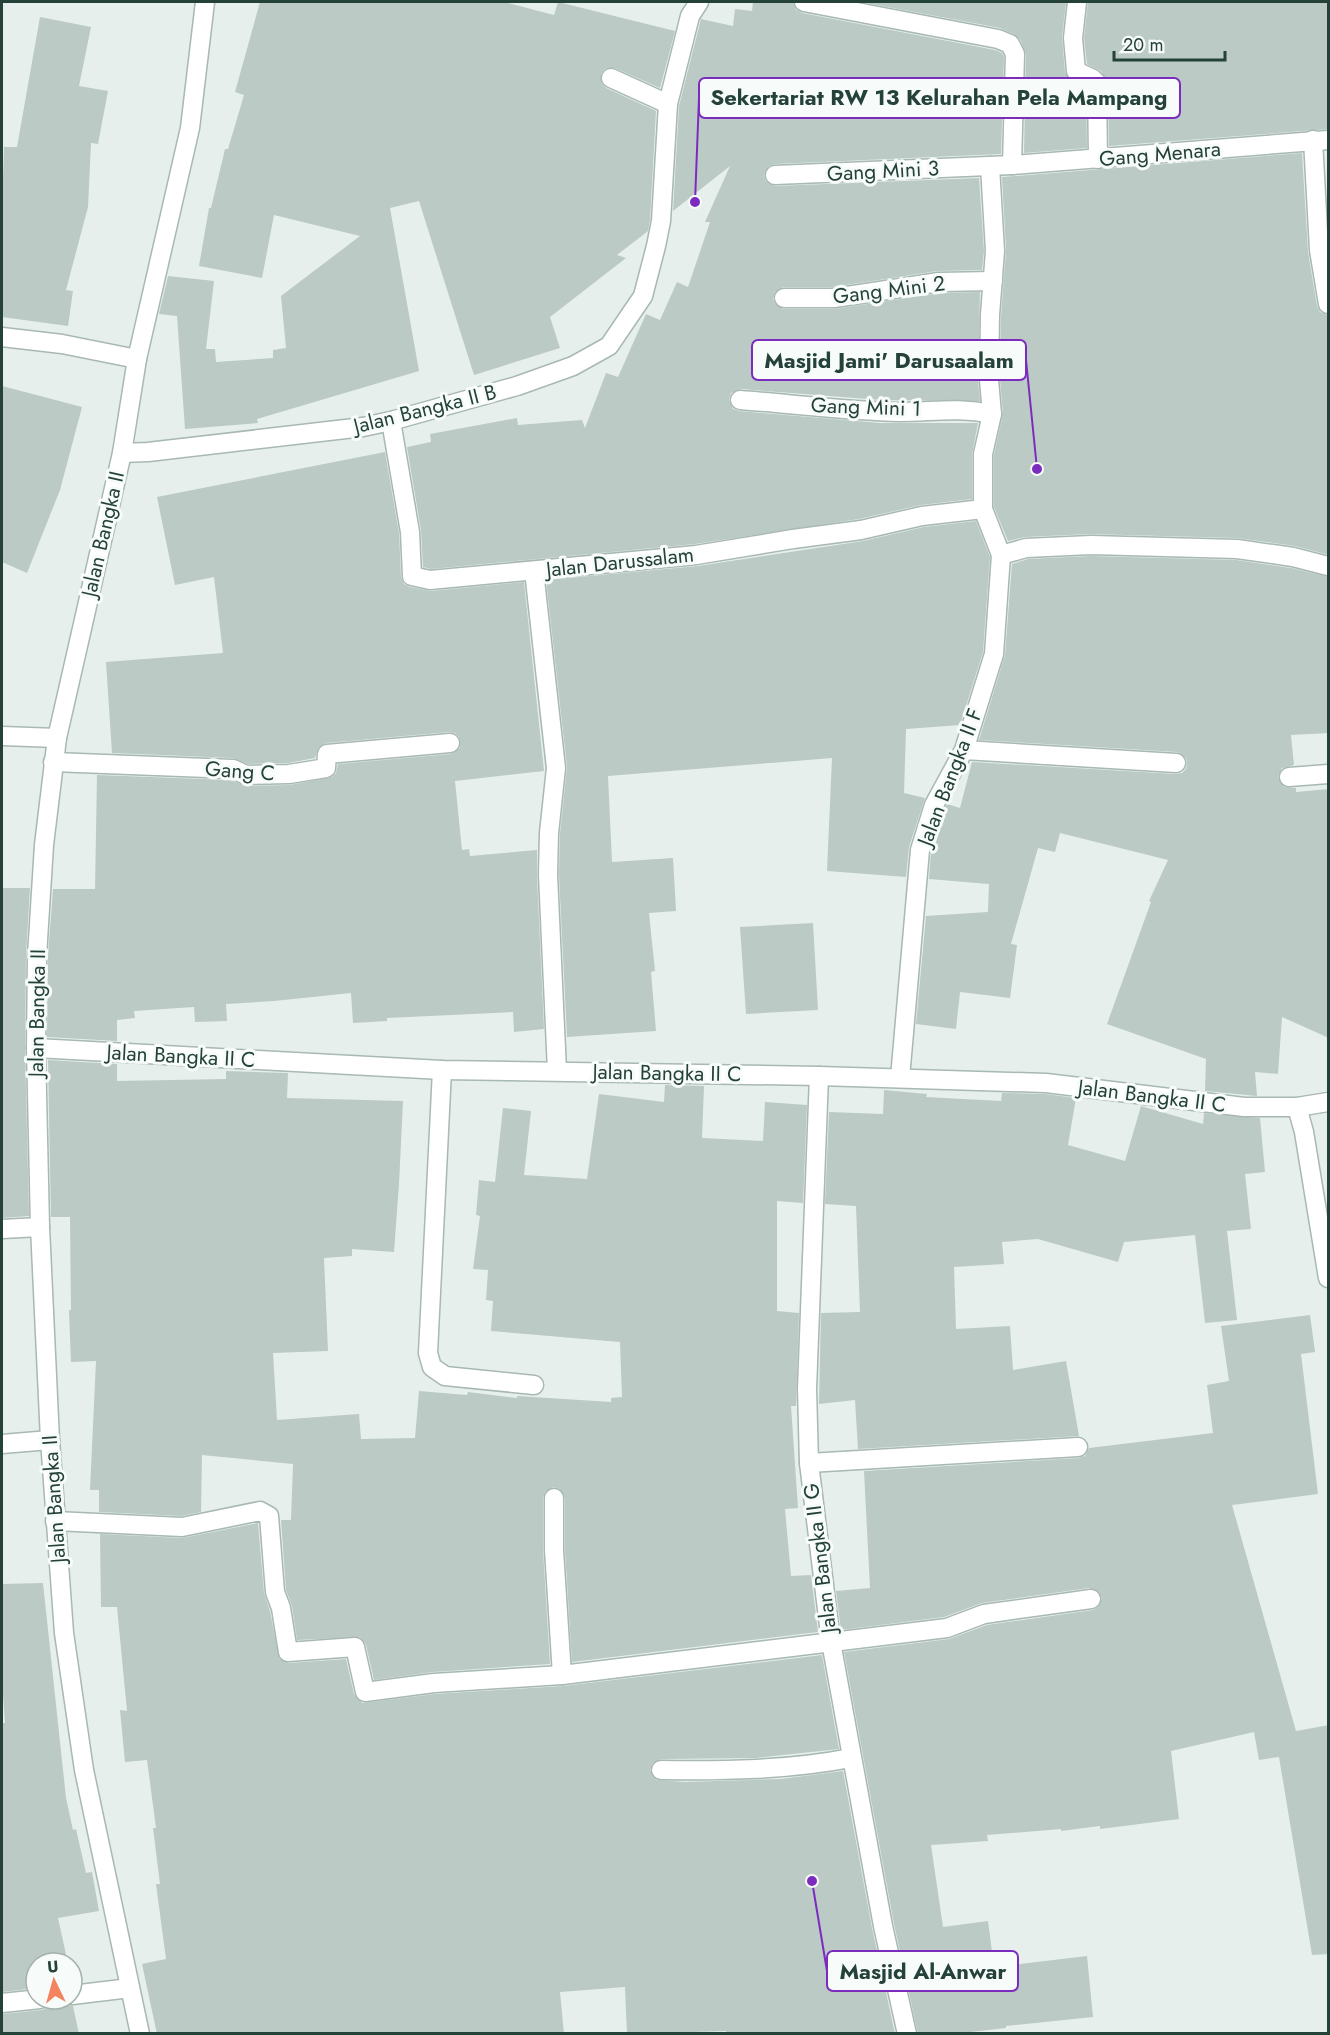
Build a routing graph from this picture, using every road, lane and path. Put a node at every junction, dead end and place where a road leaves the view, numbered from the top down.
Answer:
1 (205, 2) edge
2 (699, 2) edge
3 (804, 2) edge
4 (1077, 2) edge
5 (610, 78) dead end
6 (668, 104) junction
7 (1321, 140) edge
8 (1098, 159) junction
9 (1012, 165) junction
10 (990, 166) junction
11 (775, 175) dead end
12 (993, 281) junction
13 (784, 298) dead end
14 (1329, 304) edge
15 (2, 337) edge
16 (137, 359) junction
17 (740, 400) dead end
18 (992, 414) junction
19 (391, 421) junction
20 (122, 453) junction
21 (983, 509) junction
22 (1001, 555) junction
23 (1329, 566) edge
24 (534, 571) junction
25 (2, 736) edge
26 (57, 738) junction
27 (450, 743) dead end
28 (964, 750) junction
29 (53, 762) junction
30 (1176, 763) dead end
31 (1329, 774) edge
32 (1290, 777) dead end
33 (36, 1048) junction
34 (442, 1070) junction
35 (557, 1071) junction
36 (819, 1076) junction
37 (900, 1078) junction
38 (1329, 1102) edge
39 (1297, 1107) junction
40 (40, 1227) junction
41 (2, 1229) edge
42 (1329, 1278) edge
43 (534, 1385) dead end
44 (50, 1440) junction
45 (2, 1444) edge
46 (1078, 1447) dead end
47 (809, 1463) junction
48 (554, 1498) dead end
49 (56, 1521) junction
50 (1090, 1599) dead end
51 (831, 1642) junction
52 (562, 1675) junction
53 (851, 1758) junction
54 (661, 1770) dead end
55 (130, 1988) junction
56 (84, 1994) edge
57 (24, 2001) edge
58 (2, 2003) edge
59 (140, 2034) edge
60 (907, 2034) edge

1 - 16 street, Jalan Bangka II
2 - 6 street, Jalan Bangka II B
3 - 9 street
4 - 8 street
5 - 6 street
6 - 19 street, Jalan Bangka II B
7 - 8 street, Gang Menara
7 - 14 street
8 - 9 street, Gang Menara
9 - 10 street, Gang Menara
10 - 11 street, Gang Mini 3
10 - 12 street
12 - 13 street, Gang Mini 2
12 - 18 street
15 - 16 street
16 - 20 street, Jalan Bangka II
17 - 18 street, Gang Mini 1
18 - 21 street
19 - 20 street, Jalan Bangka II B
19 - 24 street, Jalan Darussalam
20 - 26 street, Jalan Bangka II
21 - 22 street
21 - 24 street, Jalan Darussalam
22 - 23 street
22 - 28 street, Jalan Bangka II F
24 - 35 street
25 - 26 street
26 - 29 street, Jalan Bangka II
27 - 29 street, Gang C
28 - 30 street
28 - 37 street, Jalan Bangka II F
29 - 33 street, Jalan Bangka II
31 - 32 street
33 - 34 street, Jalan Bangka II C
33 - 40 street, Jalan Bangka II
34 - 35 street, Jalan Bangka II C
34 - 43 street
35 - 36 street, Jalan Bangka II C
36 - 37 street, Jalan Bangka II C
36 - 47 street, Jalan Bangka II G
37 - 39 street, Jalan Bangka II C
38 - 39 street, Jalan Bangka II C
39 - 42 street
40 - 41 street
40 - 44 street, Jalan Bangka II
44 - 45 street
44 - 49 street, Jalan Bangka II
46 - 47 street
47 - 51 street, Jalan Bangka II G
48 - 52 street
49 - 52 street
49 - 55 street, Jalan Bangka II
50 - 51 street
51 - 52 street
51 - 53 street, Jalan Bangka II G
53 - 54 street
53 - 60 street, Jalan Bangka II G
55 - 56 street
55 - 59 street, Jalan Bangka II
57 - 58 street

